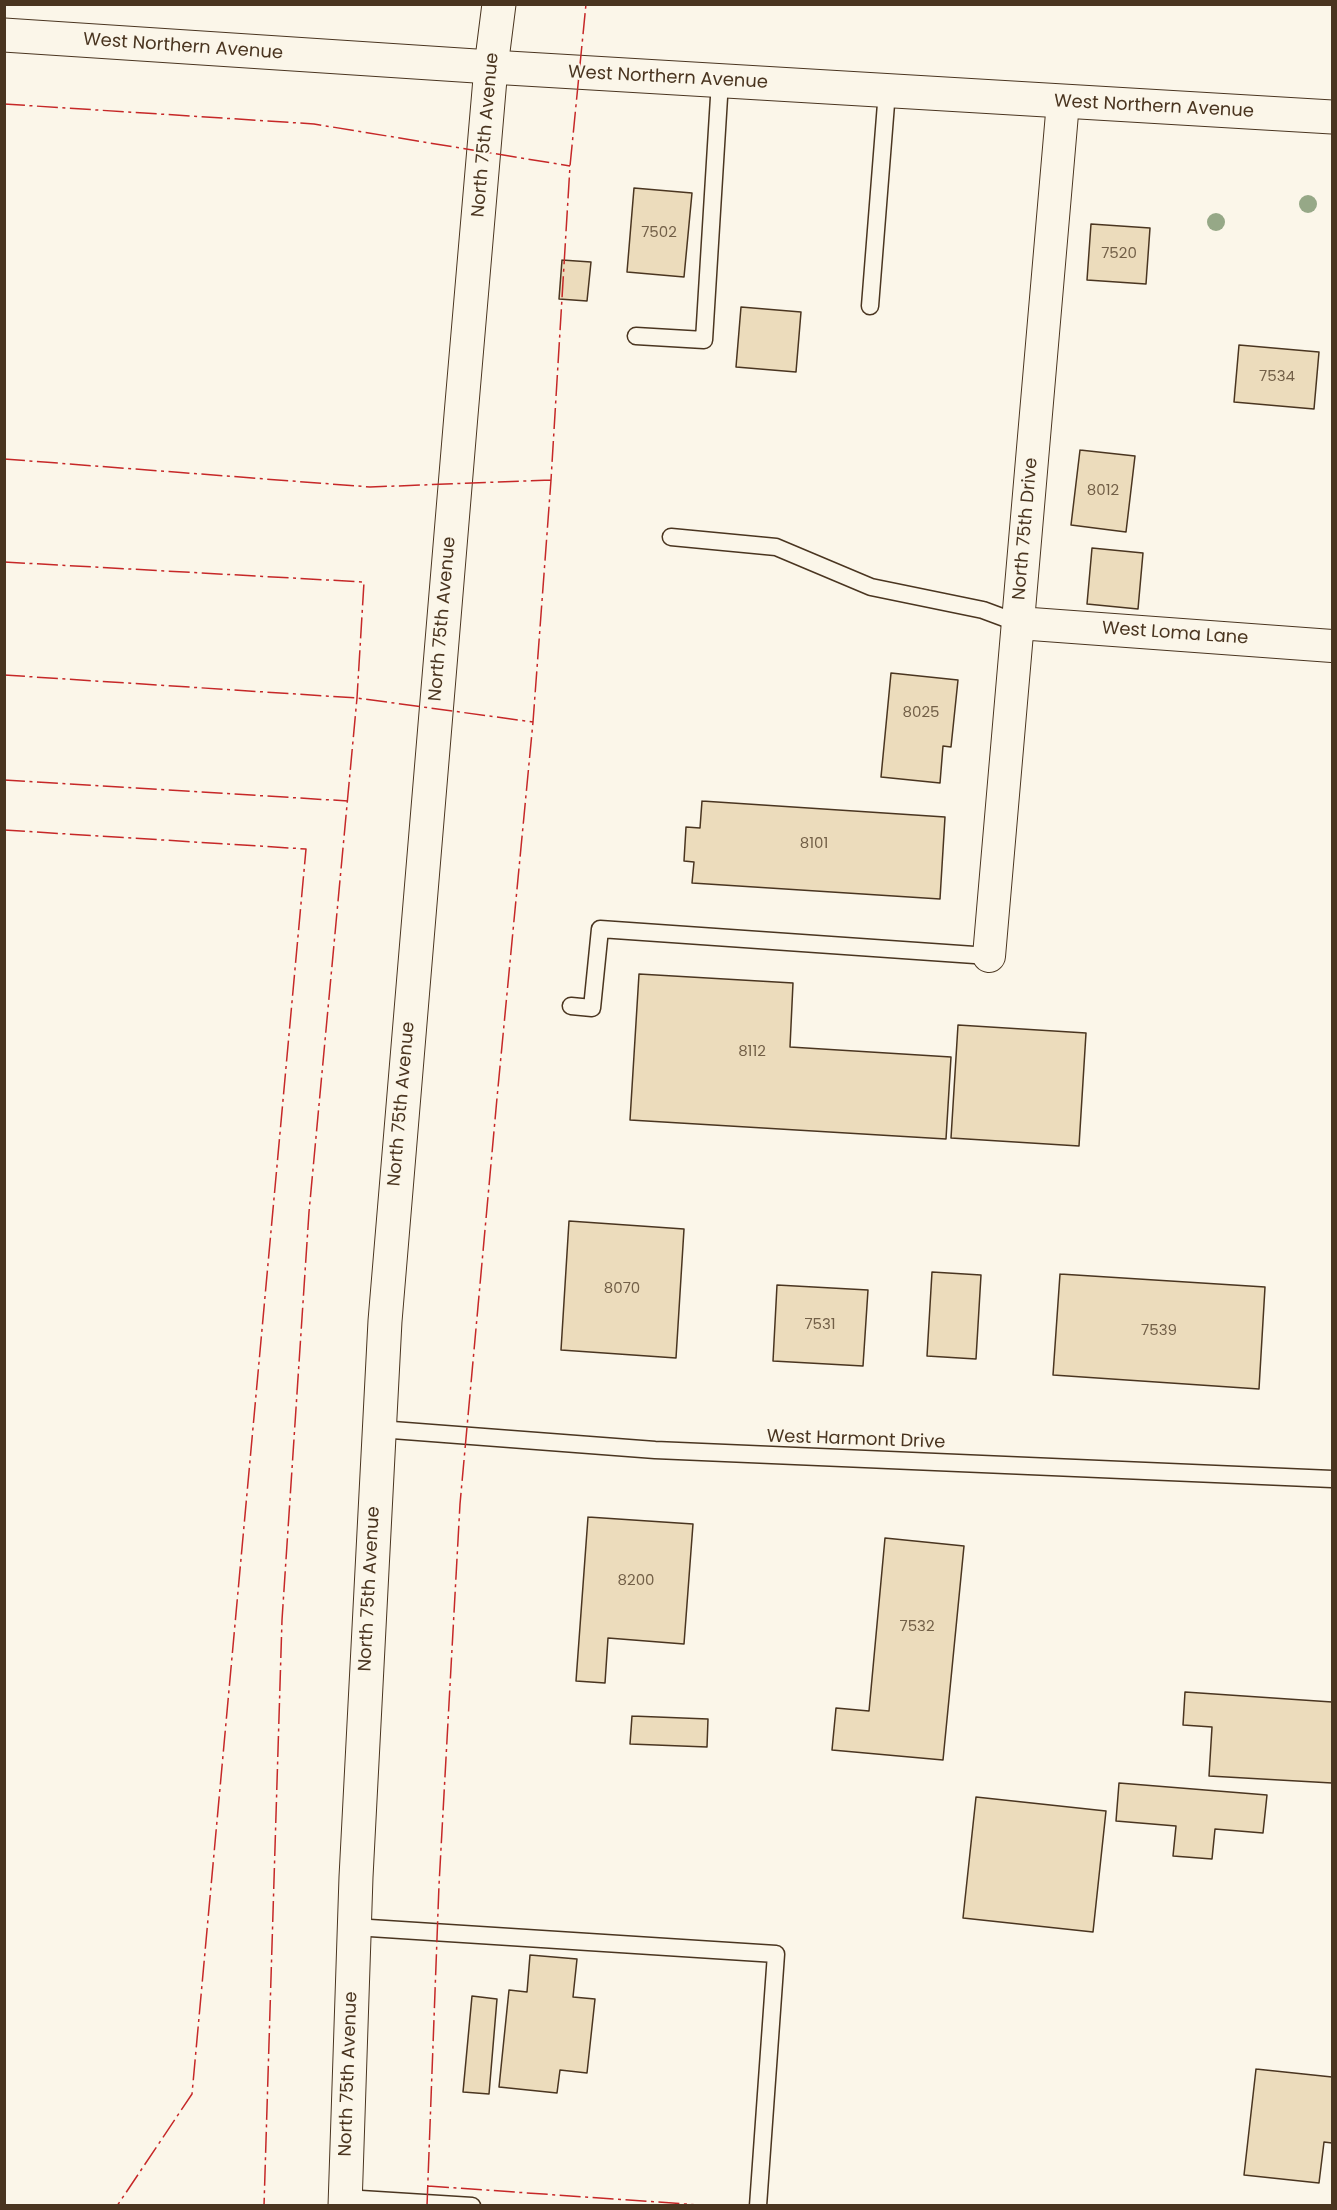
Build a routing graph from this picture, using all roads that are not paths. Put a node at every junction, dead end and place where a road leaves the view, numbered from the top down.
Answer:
1 (499, 4) edge
2 (4, 35) edge
3 (491, 67) junction
4 (720, 81) junction
5 (887, 91) junction
6 (1063, 102) junction
7 (1332, 117) edge
8 (870, 306) dead end
9 (636, 336) dead end
10 (671, 537) dead end
11 (1018, 623) junction
12 (1332, 646) edge
13 (989, 956) joint
14 (571, 1006) dead end
15 (379, 1429) junction
16 (1332, 1479) edge
17 (354, 1928) junction
18 (345, 2201) edge
19 (472, 2205) edge
20 (758, 2205) edge

1 - 3 main road, North 75th Avenue
2 - 3 main road, West Northern Avenue
3 - 4 main road, West Northern Avenue
3 - 15 main road, North 75th Avenue
4 - 5 main road, West Northern Avenue
4 - 9 lane
5 - 6 main road, West Northern Avenue
5 - 8 lane
6 - 7 main road, West Northern Avenue
6 - 11 street, North 75th Drive
10 - 11 lane
11 - 12 street, West Loma Lane
11 - 13 street, North 75th Drive
13 - 14 lane
15 - 16 lane, West Harmont Drive
15 - 17 main road, North 75th Avenue
17 - 18 main road, North 75th Avenue
17 - 20 lane
18 - 19 lane

